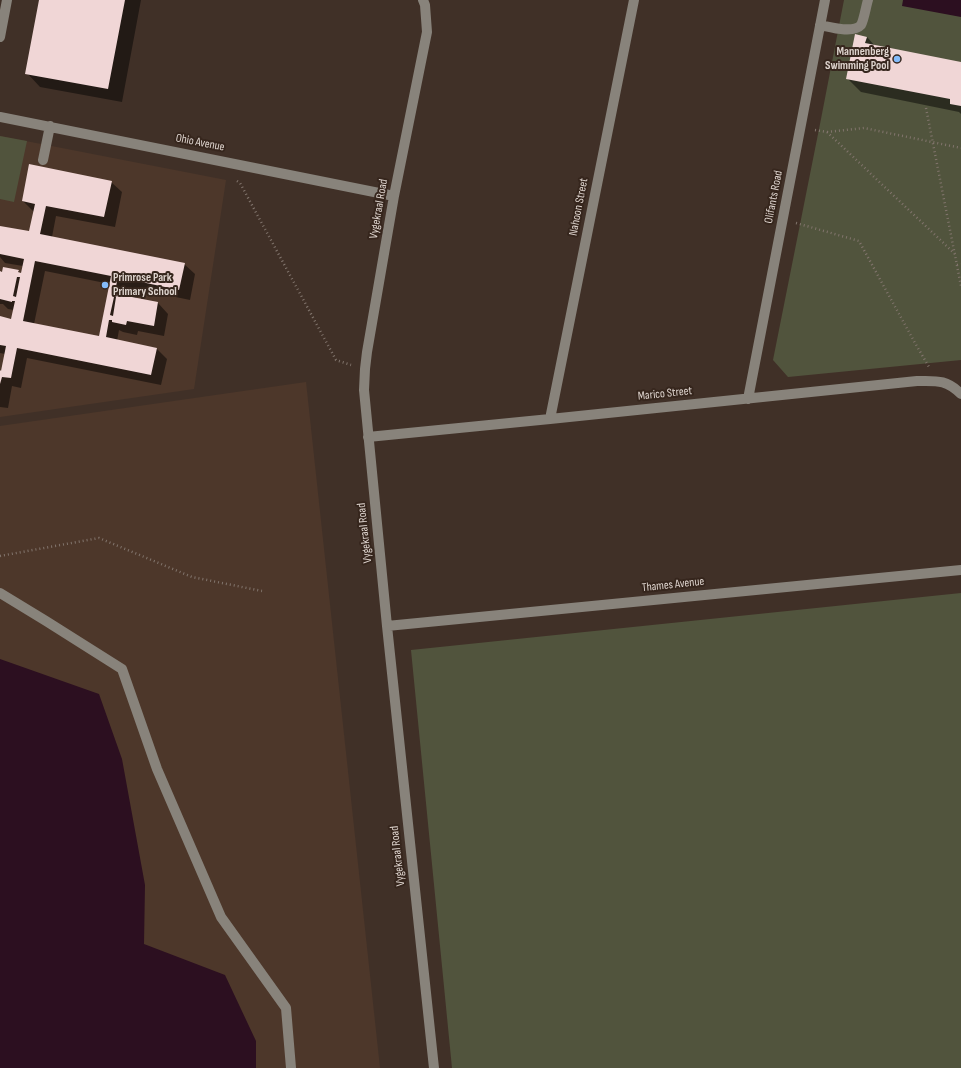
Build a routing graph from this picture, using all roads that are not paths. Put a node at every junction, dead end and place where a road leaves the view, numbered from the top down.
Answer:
1 (8, 0) edge
2 (423, 0) edge
3 (634, 0) edge
4 (825, 0) edge
5 (868, 0) edge
6 (820, 25) junction
7 (0, 37) edge
8 (0, 117) edge
9 (50, 126) junction
10 (43, 160) dead end
11 (394, 196) junction
12 (961, 394) edge
13 (748, 399) junction
14 (550, 419) junction
15 (368, 437) junction
16 (961, 570) edge
17 (0, 593) edge
18 (387, 626) junction
19 (291, 1068) edge
20 (434, 1068) edge

1 - 7 street
2 - 11 street, Vygekraal Road
3 - 14 street, Nahoon Street
4 - 6 street, Olifants Road
5 - 6 street
6 - 13 street, Olifants Road
8 - 9 street, Ohio Avenue
9 - 10 street
9 - 11 street, Ohio Avenue
11 - 15 street, Vygekraal Road
12 - 13 street, Marico Street
13 - 14 street, Marico Street
14 - 15 street, Marico Street
15 - 18 street, Vygekraal Road
16 - 18 street, Thames Avenue
17 - 19 street
18 - 20 street, Vygekraal Road

